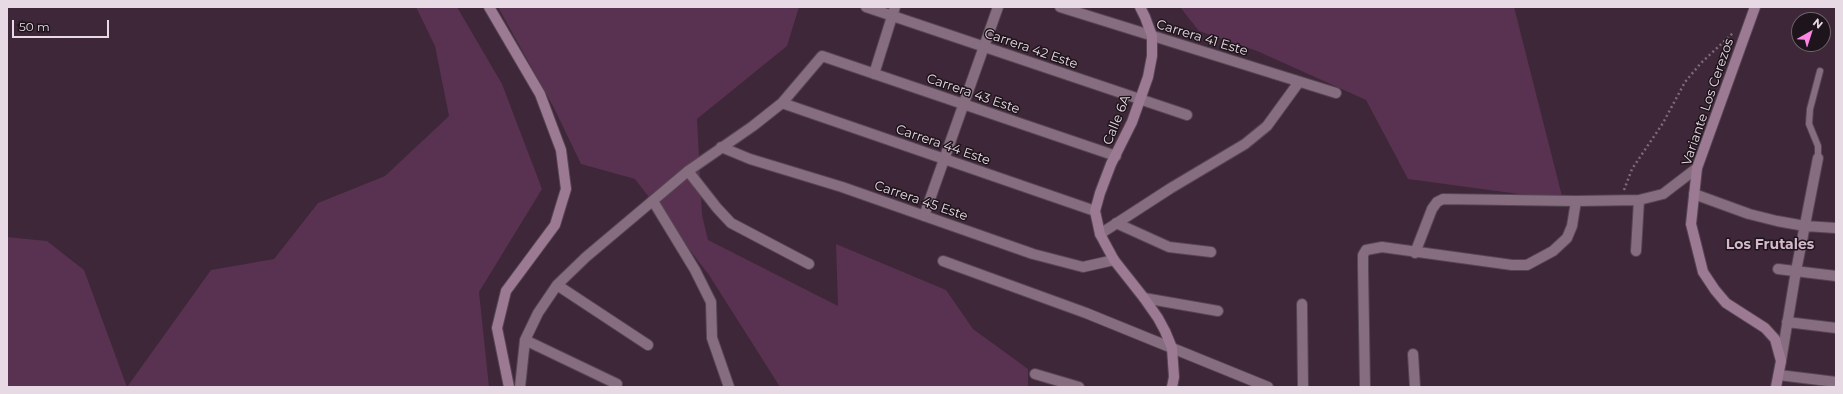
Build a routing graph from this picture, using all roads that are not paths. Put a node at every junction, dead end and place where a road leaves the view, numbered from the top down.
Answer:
1 (489, 7) edge
2 (866, 7) edge
3 (998, 7) edge
4 (1060, 7) edge
5 (1140, 7) edge
6 (1755, 7) edge
7 (893, 11) edge
8 (1152, 36) junction
9 (984, 47) junction
10 (1820, 71) dead end
11 (874, 74) junction
12 (1299, 82) junction
13 (1336, 93) dead end
14 (1140, 99) junction
15 (782, 103) junction
16 (964, 104) junction
17 (1187, 115) dead end
18 (722, 147) junction
19 (1116, 156) junction
20 (1818, 158) joint
21 (944, 159) junction
22 (1697, 168) junction
23 (688, 171) junction
24 (1694, 194) junction
25 (1639, 200) junction
26 (653, 201) junction
27 (1576, 202) junction
28 (1095, 211) junction
29 (924, 216) junction
30 (1116, 223) junction
31 (1805, 226) junction
32 (1836, 228) edge
33 (1100, 234) junction
34 (1636, 251) dead end
35 (1211, 252) dead end
36 (1415, 253) junction
37 (1114, 260) junction
38 (943, 261) dead end
39 (809, 264) dead end
40 (1778, 269) dead end
41 (1796, 272) junction
42 (1836, 276) edge
43 (557, 285) junction
44 (1144, 298) junction
45 (1302, 304) dead end
46 (1218, 311) dead end
47 (1787, 322) junction
48 (1836, 328) edge
49 (524, 340) junction
50 (648, 346) dead end
51 (1172, 348) junction
52 (1413, 354) dead end
53 (1781, 362) junction
54 (1035, 374) dead end
55 (1779, 375) junction
56 (1836, 382) edge
57 (617, 384) dead end
58 (509, 387) edge
59 (520, 387) edge
60 (729, 387) edge
61 (1079, 387) edge
62 (1172, 387) edge
63 (1268, 387) edge
64 (1303, 387) edge
65 (1365, 387) edge
66 (1415, 387) edge
67 (1776, 387) edge

1 - 58 street
2 - 7 street, Carrera 42 Este
3 - 9 street
4 - 8 street, Carrera 41 Este
5 - 8 street
6 - 22 street, Variante Los Cerezos
7 - 9 street, Carrera 42 Este
7 - 11 street
8 - 12 street, Carrera 41 Este
8 - 14 street, Calle 6A
9 - 14 street, Carrera 42 Este
9 - 16 street
10 - 20 lane
11 - 15 street, Carrera 43 Este
11 - 16 street, Carrera 43 Este
12 - 13 street, Carrera 41 Este
12 - 30 street
14 - 17 street, Carrera 42 Este
14 - 19 street, Calle 6A
15 - 18 street
15 - 21 street, Carrera 44 Este
16 - 19 street, Carrera 43 Este
16 - 21 street
18 - 23 street
18 - 29 street, Carrera 45 Este
19 - 28 street, Calle 6A
20 - 31 street
21 - 28 street, Carrera 44 Este
21 - 29 street
22 - 24 street, Variante Los Cerezos
22 - 25 street
23 - 26 street
23 - 39 street
24 - 31 street
24 - 53 street, Variante Los Cerezos
25 - 27 street
25 - 34 street
26 - 43 street
26 - 60 street
27 - 36 street
27 - 36 street
28 - 33 street
29 - 37 street, Carrera 45 Este
30 - 33 street
30 - 35 street
31 - 32 street
31 - 41 street
33 - 37 street
36 - 65 street
37 - 44 street
38 - 51 street
40 - 41 street
41 - 42 street
41 - 47 street
43 - 49 street
43 - 50 street
44 - 46 street
44 - 51 street
45 - 64 street
47 - 48 street
47 - 53 street
49 - 57 street
49 - 59 street
51 - 62 street
51 - 63 street
52 - 66 street
53 - 55 street, Variante Los Cerezos
54 - 61 street
55 - 56 street
55 - 67 street, Variante Los Cerezos

